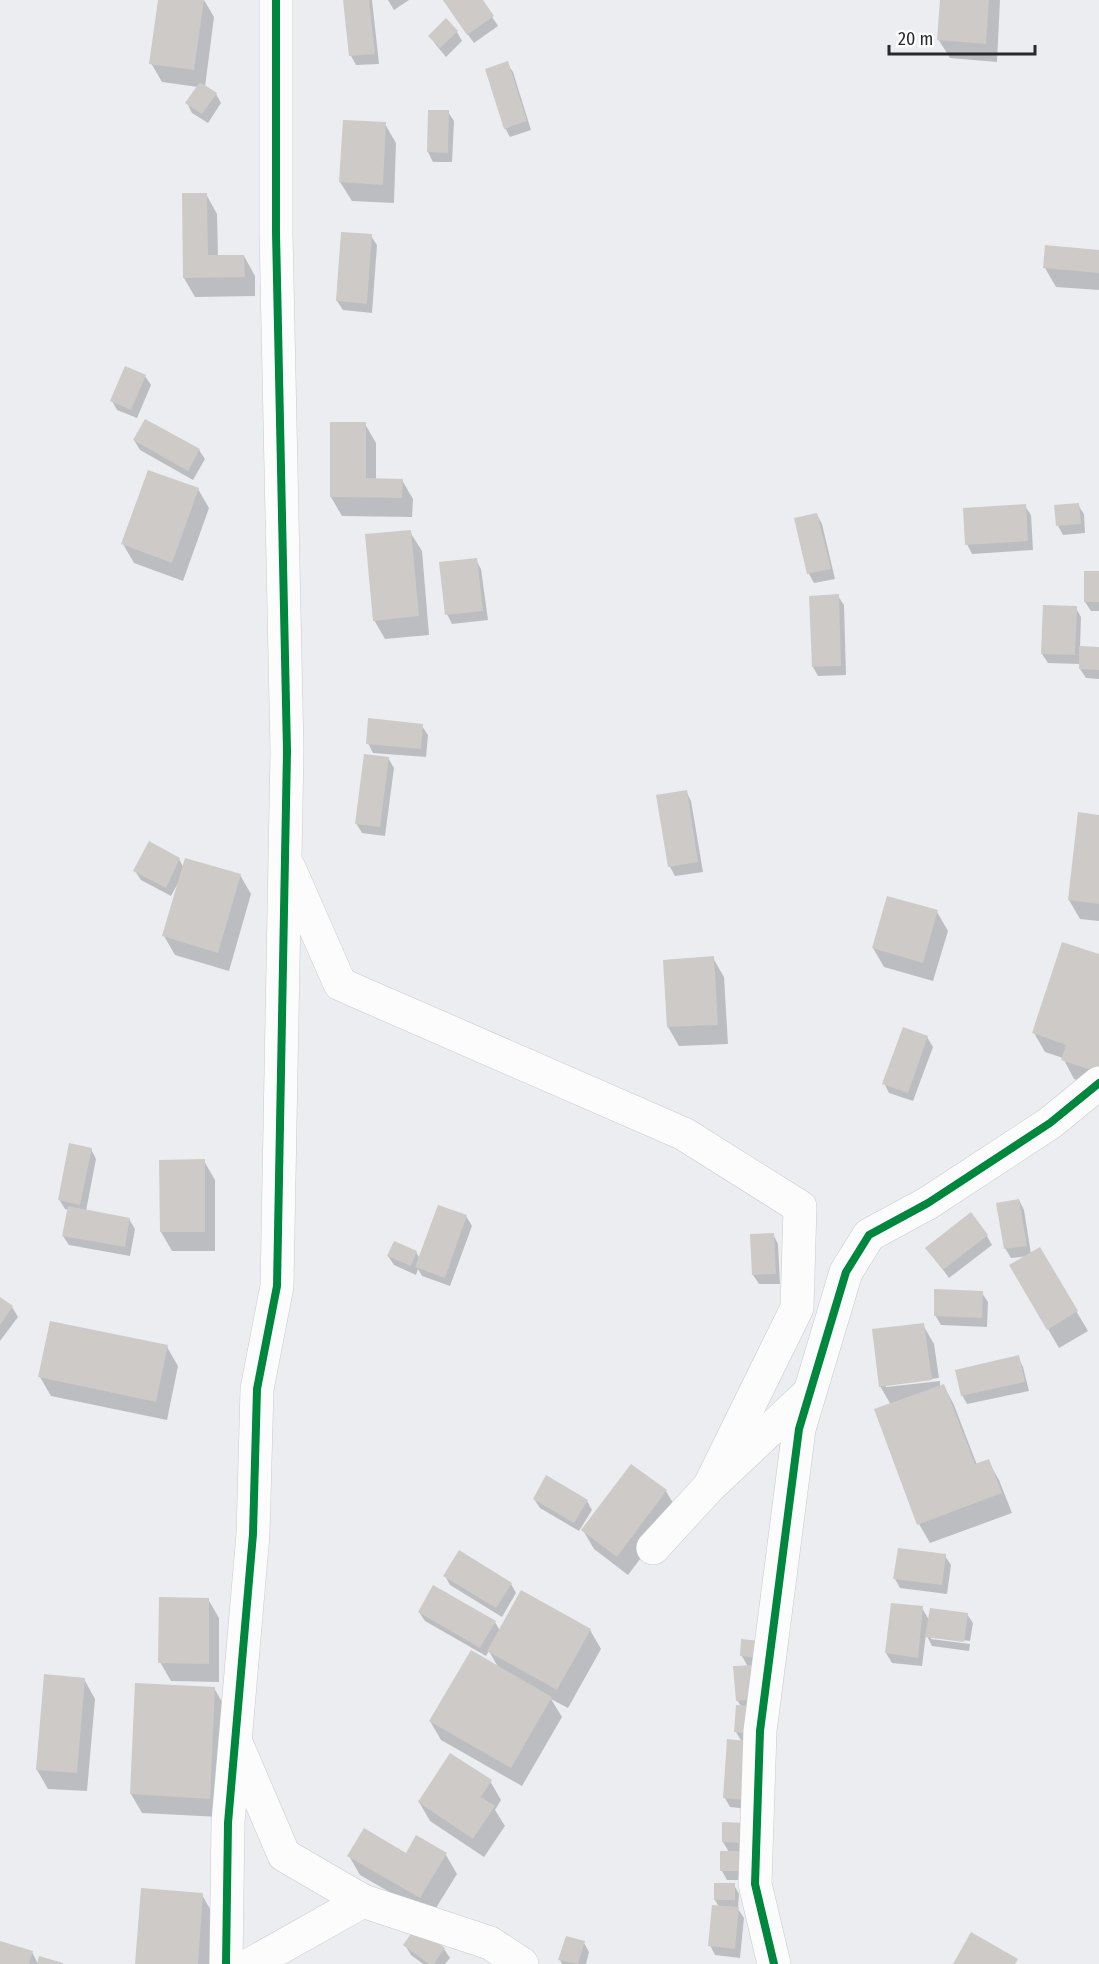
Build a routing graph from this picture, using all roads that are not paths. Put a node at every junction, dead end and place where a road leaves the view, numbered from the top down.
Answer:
1 (276, 0) edge
2 (284, 858) junction
3 (1099, 1083) edge
4 (809, 1393) junction
5 (709, 1487) junction
6 (653, 1548) dead end
7 (236, 1742) junction
8 (363, 1901) junction
9 (226, 1964) edge
10 (251, 1964) edge
11 (522, 1964) edge
12 (774, 1964) edge

1 - 2 street
2 - 5 street
2 - 7 street
3 - 4 street
4 - 5 street
4 - 12 street
5 - 6 street
7 - 8 street
7 - 9 street
8 - 10 street
8 - 11 street

